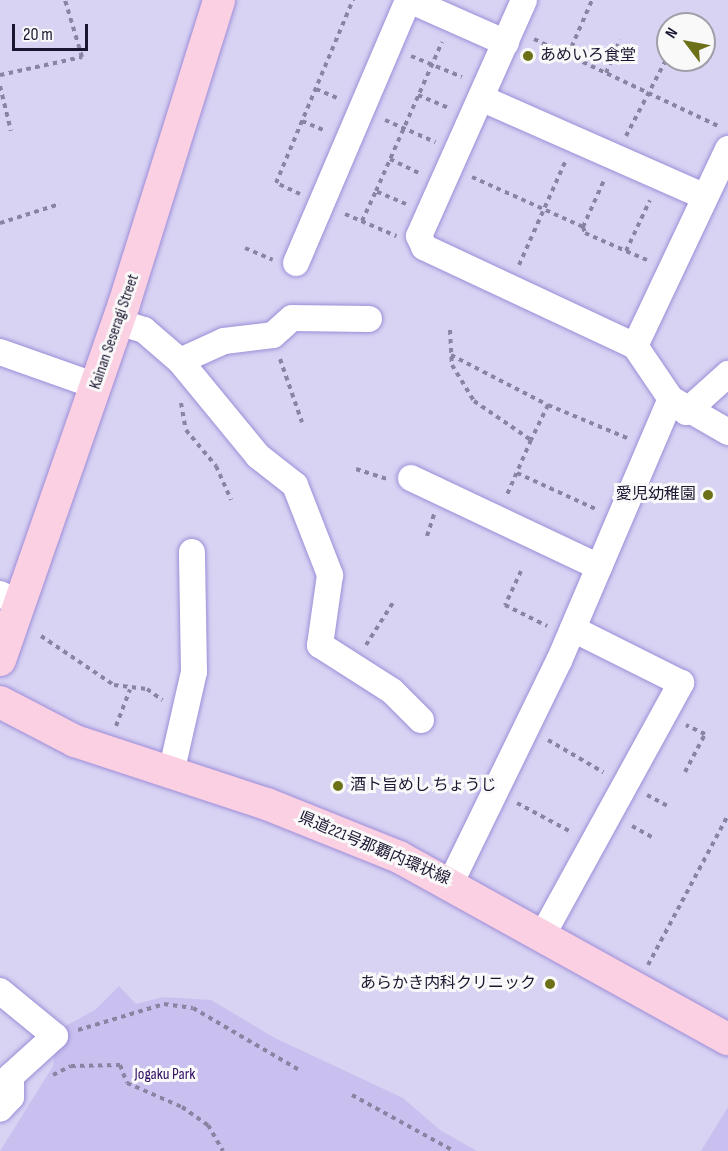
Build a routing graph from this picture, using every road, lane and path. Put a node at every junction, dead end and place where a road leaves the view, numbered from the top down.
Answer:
1 (65, 0) edge
2 (219, 0) edge
3 (408, 0) edge
4 (524, 0) edge
5 (592, 0) edge
6 (452, 19) junction
7 (509, 36) junction
8 (620, 40) dead end
9 (388, 47) junction
10 (568, 55) junction
11 (606, 73) junction
12 (0, 75) edge
13 (0, 86) edge
14 (418, 95) junction
15 (480, 101) junction
16 (728, 130) edge
17 (12, 131) dead end
18 (574, 140) junction
19 (728, 149) edge
20 (390, 159) junction
21 (661, 178) junction
22 (442, 184) junction
23 (376, 191) junction
24 (705, 197) junction
25 (60, 204) dead end
26 (428, 214) junction
27 (362, 221) dead end
28 (0, 223) edge
29 (583, 227) dead end
30 (626, 251) junction
31 (296, 263) dead end
32 (670, 270) junction
33 (508, 287) junction
34 (369, 319) dead end
35 (118, 322) junction
36 (450, 330) dead end
37 (273, 335) junction
38 (635, 346) junction
39 (0, 352) edge
40 (451, 355) junction
41 (188, 370) junction
42 (728, 374) edge
43 (96, 386) junction
44 (548, 405) junction
45 (679, 405) junction
46 (302, 422) dead end
47 (728, 432) edge
48 (531, 440) junction
49 (648, 447) junction
50 (517, 473) junction
51 (411, 478) dead end
52 (231, 500) dead end
53 (497, 518) junction
54 (618, 520) junction
55 (192, 552) dead end
56 (598, 567) junction
57 (521, 571) dead end
58 (10, 599) edge
59 (394, 601) dead end
60 (571, 633) junction
61 (41, 636) dead end
62 (0, 660) edge
63 (354, 664) junction
64 (130, 690) junction
65 (168, 701) dead end
66 (0, 702) edge
67 (664, 714) junction
68 (118, 718) dead end
69 (422, 720) dead end
70 (526, 727) junction
71 (686, 772) dead end
72 (171, 773) junction
73 (626, 784) junction
74 (496, 790) junction
75 (669, 807) dead end
76 (728, 815) edge
77 (593, 844) junction
78 (451, 882) junction
79 (542, 936) junction
80 (645, 971) dead end
81 (0, 991) edge
82 (55, 1036) junction
83 (728, 1039) edge
84 (299, 1070) dead end
85 (11, 1076) junction
86 (352, 1095) dead end
87 (0, 1109) edge
88 (223, 1151) edge
89 (454, 1151) edge

1 - 12 path
2 - 35 main road, Kainan Seseragi Street
3 - 6 street
3 - 9 street
4 - 7 street
5 - 10 path
6 - 7 street
6 - 14 path
7 - 10 path
7 - 15 street
8 - 11 path
9 - 15 path
9 - 31 street
10 - 11 path
11 - 16 path
13 - 17 path
14 - 15 path
14 - 20 path
15 - 18 street
15 - 22 street
18 - 21 street
18 - 33 path
19 - 24 street
20 - 22 path
20 - 23 path
21 - 24 street
21 - 30 path
22 - 26 street
23 - 26 path
23 - 27 path
24 - 32 street
25 - 28 path
26 - 33 street
29 - 30 path
30 - 32 path
32 - 38 street
33 - 38 street
34 - 37 street
35 - 41 street
35 - 43 main road, Kainan Seseragi Street
36 - 40 path
37 - 41 street
37 - 46 path
38 - 45 street
39 - 43 street
40 - 44 path
40 - 48 path
41 - 52 path
41 - 63 street
42 - 45 street
43 - 58 main road, Kainan Seseragi Street
44 - 48 path
44 - 49 path
45 - 47 street
45 - 49 street
48 - 50 path
49 - 54 street
50 - 53 path
50 - 54 path
51 - 53 street
53 - 56 street
54 - 56 street
55 - 72 street
56 - 60 street
57 - 60 path
58 - 62 main road, Kainan Seseragi Street
59 - 63 path
60 - 67 street
60 - 70 street
61 - 64 path
63 - 69 street
64 - 65 path
64 - 68 path
66 - 72 main road, 県道221号那覇内環状線
67 - 71 path
67 - 73 street
70 - 73 path
70 - 74 street
72 - 78 main road, 県道221号那覇内環状線
73 - 75 path
73 - 77 street
74 - 77 path
74 - 78 street
76 - 80 path
77 - 79 street
78 - 79 main road, 県道221号那覇内環状線
79 - 83 main road, 県道221号那覇内環状線
81 - 82 street
82 - 84 path
82 - 85 street
85 - 87 street
85 - 88 path
86 - 89 path

